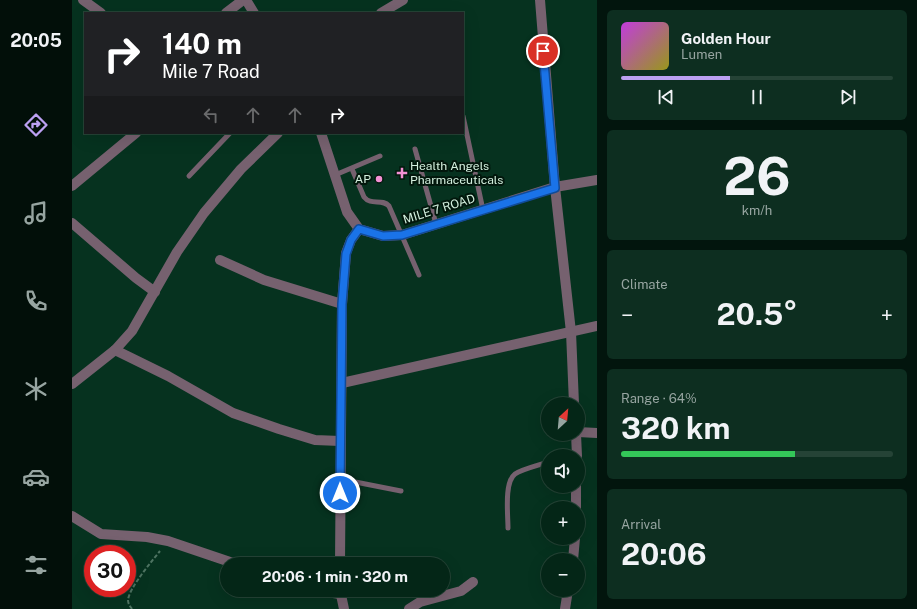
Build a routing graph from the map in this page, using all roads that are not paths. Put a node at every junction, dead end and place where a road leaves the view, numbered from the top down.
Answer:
1 (84, 0) edge
2 (243, 0) edge
3 (246, 0) edge
4 (403, 0) edge
5 (540, 0) edge
6 (100, 12) edge
7 (227, 12) edge
8 (253, 12) edge
9 (383, 12) edge
10 (464, 121) edge
11 (135, 134) edge
12 (229, 134) edge
13 (277, 134) edge
14 (321, 134) edge
15 (414, 149) dead end
16 (380, 156) dead end
17 (352, 169) junction
18 (335, 175) junction
19 (189, 176) dead end
20 (597, 180) edge
21 (72, 186) edge
22 (555, 188) junction
23 (483, 210) junction
24 (72, 223) edge
25 (436, 224) junction
26 (359, 229) junction
27 (402, 235) junction
28 (220, 260) dead end
29 (419, 275) dead end
30 (155, 292) junction
31 (342, 304) junction
32 (597, 326) edge
33 (570, 332) junction
34 (115, 350) junction
35 (75, 380) edge
36 (342, 383) junction
37 (574, 397) edge
38 (585, 432) edge
39 (597, 433) edge
40 (340, 441) junction
41 (541, 465) edge
42 (340, 479) junction
43 (401, 491) dead end
44 (72, 516) edge
45 (508, 528) dead end
46 (340, 557) edge
47 (220, 559) edge
48 (473, 582) dead end
49 (341, 597) edge
50 (567, 597) edge
51 (344, 609) edge
52 (409, 609) edge
53 (565, 609) edge

1 - 6 street
2 - 7 street
3 - 8 street
4 - 9 street
5 - 22 street
10 - 23 lane
11 - 21 street
12 - 19 lane
13 - 30 street
14 - 18 street
15 - 25 lane
16 - 17 lane
17 - 18 lane
17 - 27 lane
18 - 26 street
20 - 22 street, MILE 7 ROAD
22 - 23 street, MILE 7 ROAD
22 - 33 street
23 - 25 street, MILE 7 ROAD
24 - 30 street
25 - 27 street, MILE 7 ROAD
26 - 27 street, MILE 7 ROAD
26 - 31 street
27 - 29 lane
28 - 31 street
30 - 34 street
31 - 36 street
32 - 33 street
33 - 36 street
33 - 37 street
34 - 35 street
34 - 40 street
36 - 40 street
38 - 39 street
40 - 42 street
41 - 45 lane
42 - 43 lane
42 - 46 street
44 - 47 street
48 - 52 street
49 - 51 street
50 - 53 street

